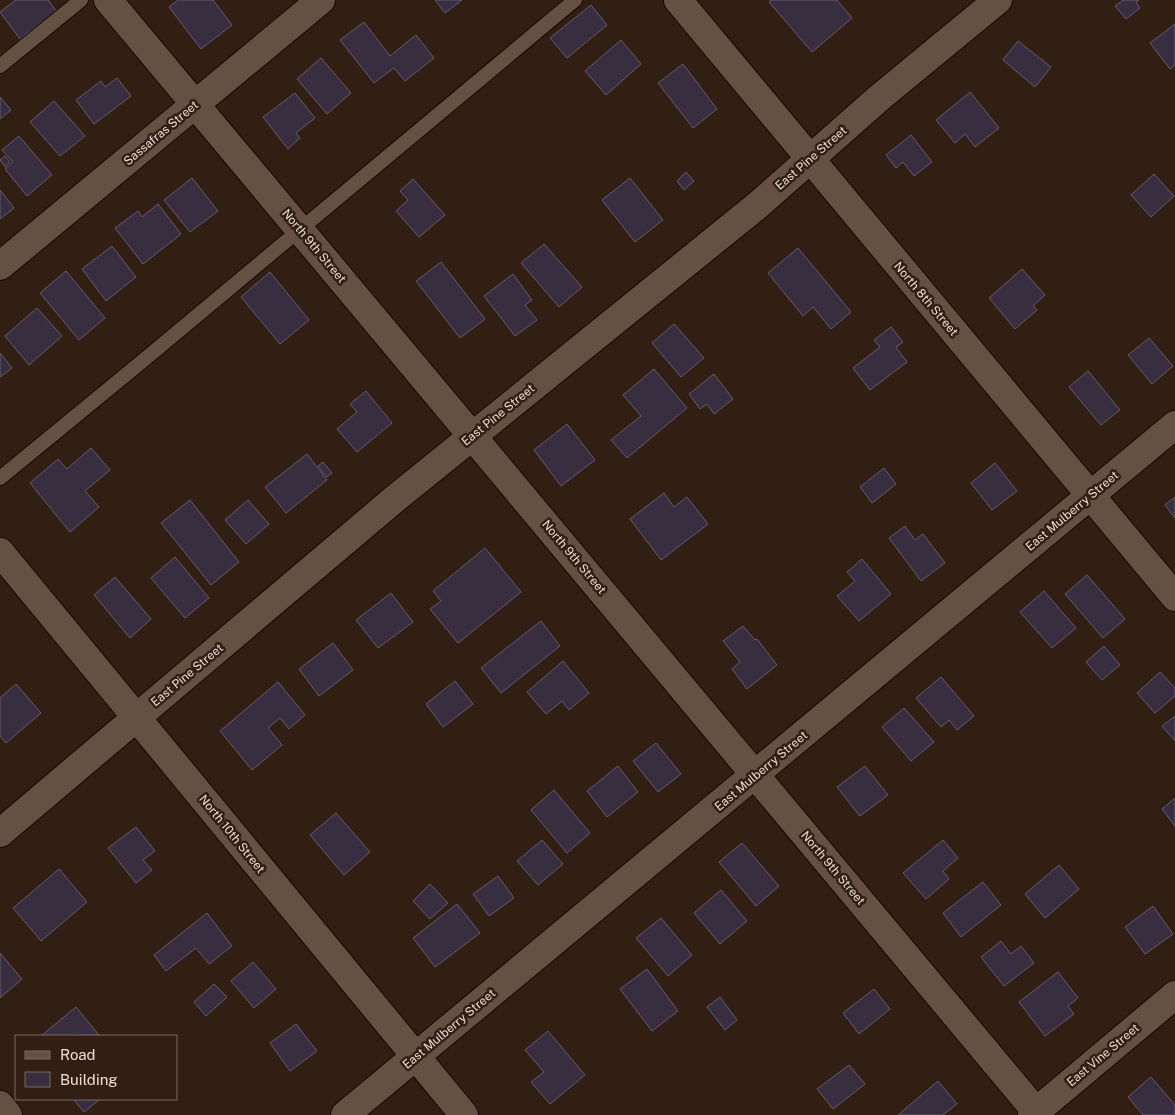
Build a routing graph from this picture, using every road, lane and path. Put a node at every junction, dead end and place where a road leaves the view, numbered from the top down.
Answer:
1 (80, 0) edge
2 (108, 0) edge
3 (321, 0) edge
4 (575, 0) edge
5 (678, 0) edge
6 (998, 0) edge
7 (0, 66) edge
8 (195, 104) junction
9 (810, 160) junction
10 (299, 229) junction
11 (0, 266) edge
12 (1175, 425) edge
13 (473, 436) junction
14 (0, 478) edge
15 (1090, 496) junction
16 (0, 552) edge
17 (1175, 597) edge
18 (136, 718) junction
19 (756, 775) junction
20 (0, 833) edge
21 (1175, 995) edge
22 (416, 1057) junction
23 (0, 1106) edge
24 (1035, 1114) edge
25 (8, 1115) edge
26 (345, 1115) edge
27 (464, 1115) edge

1 - 7 lane
2 - 8 street, North 9th Street
3 - 8 street, Sassafras Street
4 - 10 lane
5 - 9 street, North 8th Street
6 - 9 street, East Pine Street
8 - 10 street, North 9th Street
8 - 11 street, Sassafras Street
9 - 13 street, East Pine Street
9 - 15 street, North 8th Street
10 - 13 street, North 9th Street
10 - 14 lane
12 - 15 street, East Mulberry Street
13 - 18 street, East Pine Street
13 - 19 street, North 9th Street
15 - 17 street, North 8th Street
15 - 19 street, East Mulberry Street
16 - 18 street, North 10th Street
18 - 20 street, East Pine Street
18 - 22 street, North 10th Street
19 - 22 street, East Mulberry Street
19 - 24 street, North 9th Street
21 - 24 street, East Vine Street
22 - 26 street, East Mulberry Street
22 - 27 street, North 10th Street
23 - 25 street

